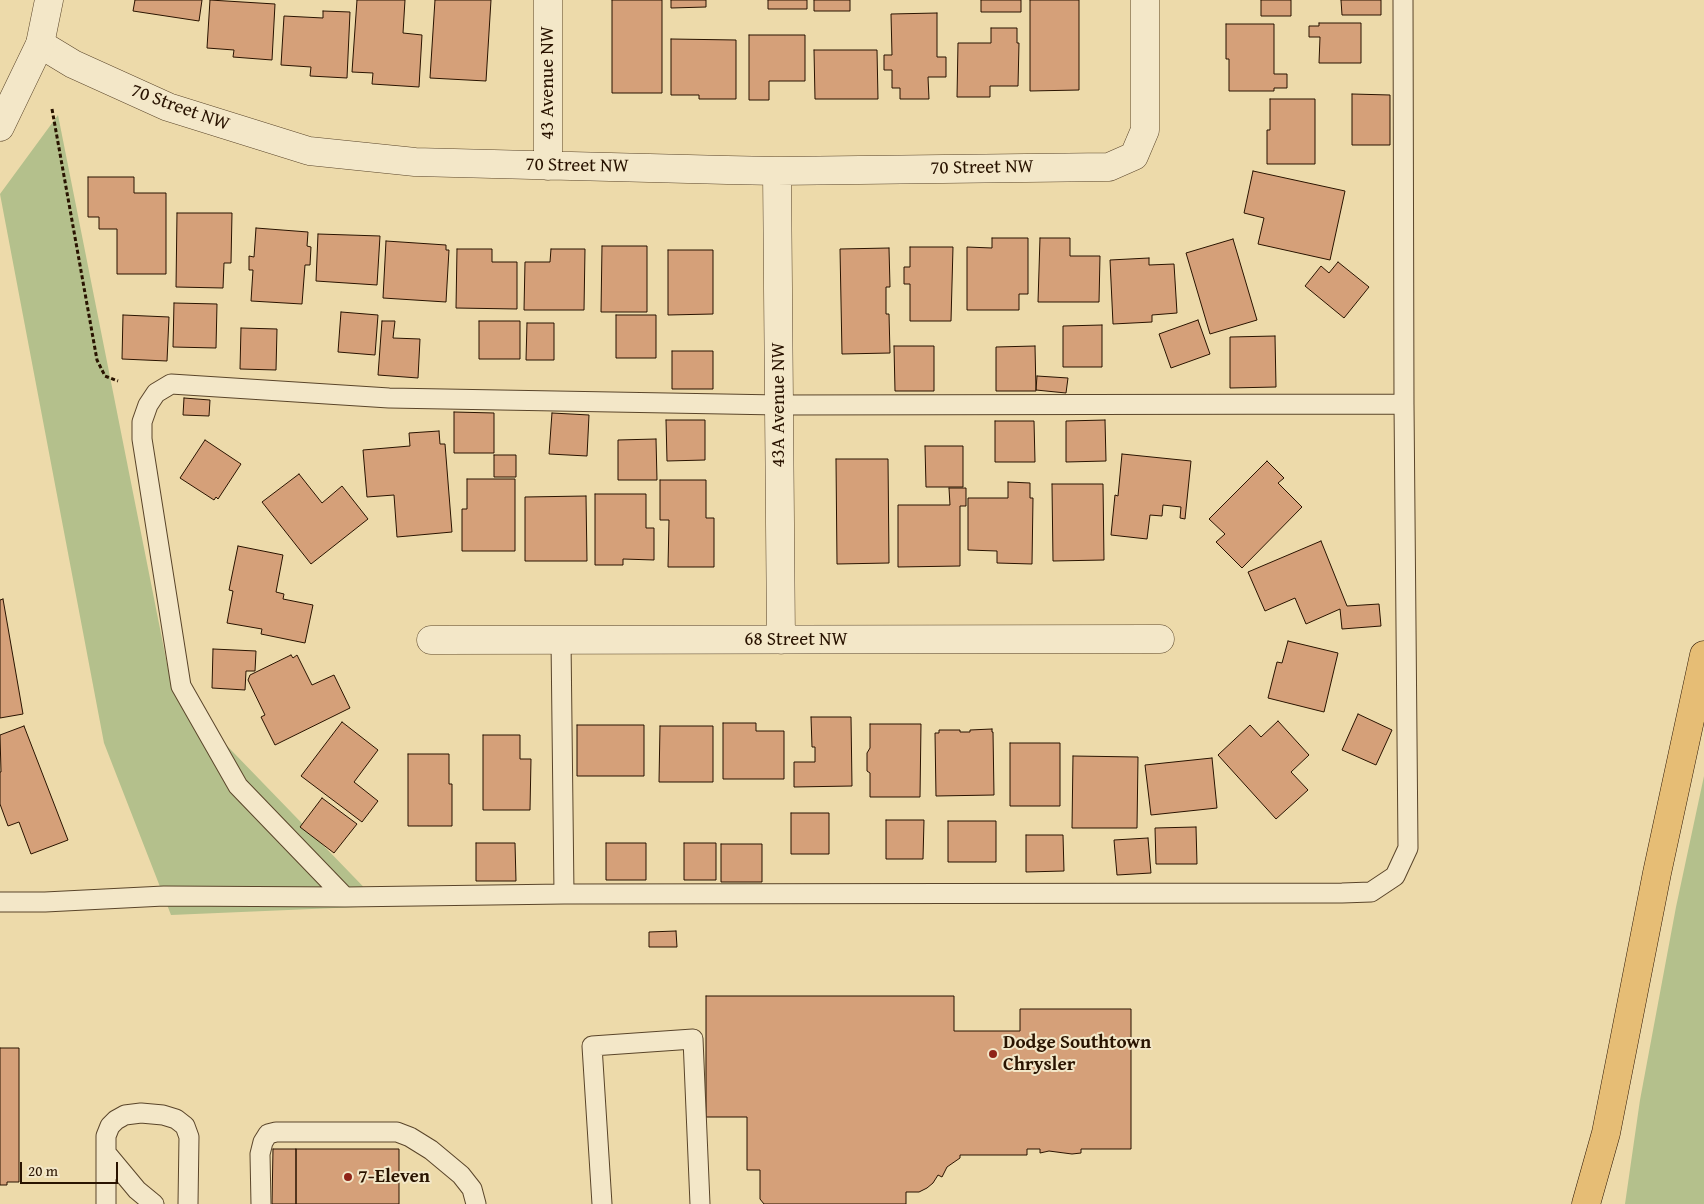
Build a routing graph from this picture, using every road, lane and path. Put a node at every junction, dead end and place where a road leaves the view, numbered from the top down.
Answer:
1 (49, 0) edge
2 (548, 0) edge
3 (1145, 0) edge
4 (1403, 0) edge
5 (40, 44) junction
6 (52, 110) dead end
7 (0, 127) edge
8 (548, 166) junction
9 (777, 171) junction
10 (118, 381) dead end
11 (1404, 404) junction
12 (778, 405) junction
13 (1160, 639) dead end
14 (431, 640) dead end
15 (561, 640) junction
16 (781, 640) junction
17 (1704, 655) edge
18 (564, 894) junction
19 (345, 897) junction
20 (0, 902) edge
21 (1606, 1133) junction
22 (106, 1154) junction
23 (106, 1204) edge
24 (154, 1204) edge
25 (188, 1204) edge
26 (261, 1204) edge
27 (476, 1204) edge
28 (602, 1204) edge
29 (700, 1204) edge
30 (1586, 1204) edge
31 (1598, 1204) edge

1 - 5 street
2 - 8 street, 43 Avenue NW
3 - 9 street, 70 Street NW
4 - 11 lane
5 - 7 street
5 - 8 street, 70 Street NW
6 - 10 path
8 - 9 street, 70 Street NW
9 - 12 street, 43A Avenue NW
11 - 12 lane
11 - 18 lane
12 - 16 street, 43A Avenue NW
12 - 19 lane
13 - 16 street, 68 Street NW
14 - 15 street, 68 Street NW
15 - 16 street, 68 Street NW
15 - 18 lane
17 - 21 highway
18 - 19 lane
19 - 20 lane
21 - 30 highway
21 - 31 highway
22 - 23 lane
22 - 24 lane
22 - 25 lane
26 - 27 lane
28 - 29 lane

